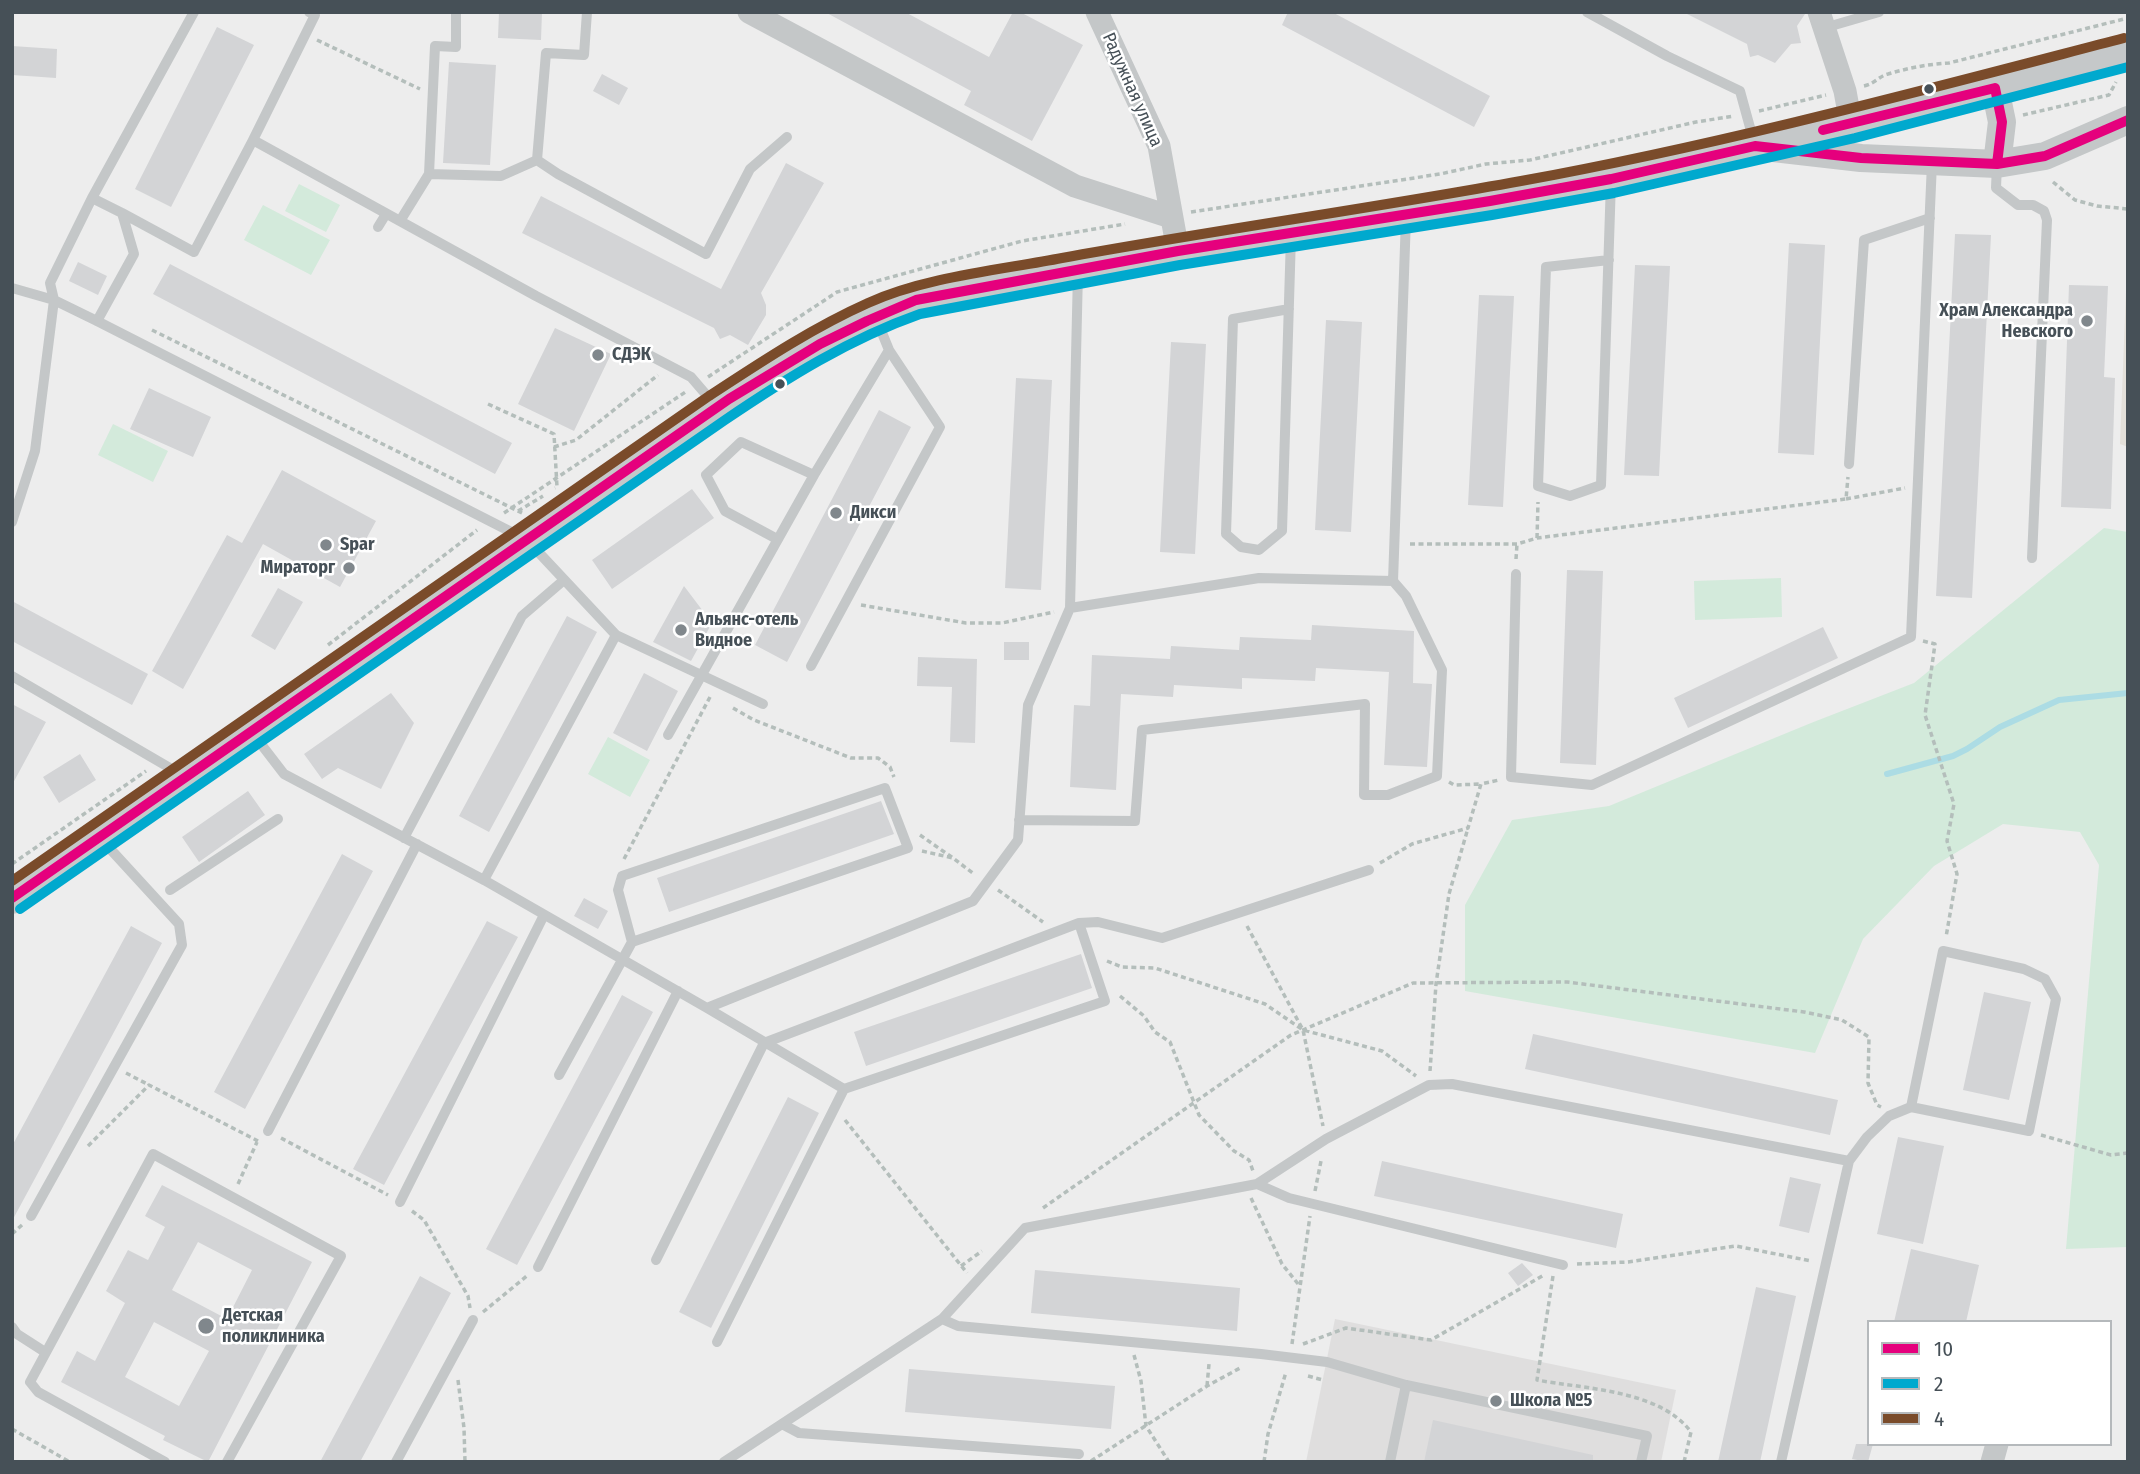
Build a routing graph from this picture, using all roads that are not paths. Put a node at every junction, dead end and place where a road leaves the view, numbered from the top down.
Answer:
1 (194, 12) edge
2 (456, 12) edge
3 (587, 12) edge
4 (749, 12) edge
5 (1097, 12) edge
6 (1587, 12) edge
7 (1879, 12) edge
8 (313, 13) edge
9 (1821, 20) edge
10 (2124, 66) edge
11 (1995, 88) junction
12 (2128, 120) edge
13 (1851, 124) junction
14 (787, 137) dead end
15 (253, 140) junction
16 (1755, 146) junction
17 (1861, 158) junction
18 (537, 160) junction
19 (1932, 161) junction
20 (1997, 164) junction
21 (429, 174) junction
22 (1611, 178) junction
23 (92, 198) junction
24 (122, 213) junction
25 (386, 214) junction
26 (1406, 215) junction
27 (1171, 217) junction
28 (1930, 218) junction
29 (400, 221) junction
30 (378, 227) dead end
31 (1292, 233) junction
32 (1178, 251) junction
33 (1609, 260) junction
34 (1078, 269) junction
35 (12, 288) edge
36 (54, 300) junction
37 (1289, 309) junction
38 (875, 315) junction
39 (97, 321) junction
40 (889, 350) junction
41 (707, 396) junction
42 (1849, 464) road end
43 (814, 475) junction
44 (12, 522) edge
45 (531, 526) junction
46 (777, 539) junction
47 (2032, 558) dead end
48 (1516, 574) dead end
49 (564, 580) junction
50 (1393, 581) junction
51 (1070, 608) junction
52 (616, 635) junction
53 (811, 666) dead end
54 (12, 676) edge
55 (701, 676) junction
56 (763, 704) dead end
57 (253, 733) junction
58 (668, 735) dead end
59 (186, 778) junction
60 (278, 819) dead end
61 (1020, 820) junction
62 (100, 838) junction
63 (404, 838) junction
64 (417, 844) junction
65 (1369, 870) road end
66 (484, 880) junction
67 (170, 890) dead end
68 (12, 898) edge
69 (544, 915) junction
70 (1079, 923) junction
71 (632, 942) junction
72 (622, 959) junction
73 (678, 991) junction
74 (707, 1008) junction
75 (764, 1043) junction
76 (559, 1075) dead end
77 (844, 1090) junction
78 (1911, 1107) junction
79 (268, 1130) road end
80 (1849, 1161) junction
81 (1257, 1184) junction
82 (400, 1202) road end
83 (31, 1216) dead end
84 (656, 1260) dead end
85 (1563, 1265) road end
86 (538, 1267) road end
87 (942, 1319) junction
88 (473, 1320) road end
89 (12, 1327) edge
90 (717, 1342) dead end
91 (45, 1352) junction
92 (1406, 1385) junction
93 (782, 1424) junction
94 (1079, 1454) dead end
95 (165, 1462) edge
96 (227, 1462) edge
97 (396, 1462) edge
98 (724, 1462) edge
99 (1390, 1462) edge
100 (1641, 1462) edge
101 (1781, 1462) edge

1 - 23 lane
2 - 21 lane
3 - 18 lane
4 - 27 street
5 - 27 street, Радужная улица
6 - 16 lane
7 - 9 lane
8 - 15 lane
9 - 13 street
10 - 11 main road
11 - 13 main road
11 - 20 street
12 - 20 street
13 - 16 main road
13 - 17 street
14 - 18 lane
15 - 24 lane
15 - 25 lane
16 - 17 street
16 - 22 main road
17 - 19 street
18 - 21 lane
19 - 20 street
19 - 28 lane
20 - 47 lane
21 - 29 lane
22 - 26 main road
22 - 33 lane
23 - 24 lane
23 - 36 lane
24 - 39 lane
25 - 29 lane
25 - 30 lane
26 - 31 main road
26 - 50 lane
27 - 32 street, Радужная улица
28 - 42 lane
28 - 48 lane
29 - 41 lane
31 - 32 main road
31 - 37 lane
32 - 34 main road
33 - 33 lane
34 - 38 main road
34 - 51 lane
35 - 36 lane
36 - 39 lane
36 - 44 lane
37 - 37 lane
38 - 40 lane
38 - 41 main road
39 - 45 lane
40 - 43 lane
40 - 53 lane
41 - 45 main road
43 - 46 lane
43 - 46 lane
45 - 49 lane
45 - 57 main road
46 - 55 lane
49 - 52 lane
49 - 63 lane
50 - 51 lane
50 - 61 lane
51 - 61 lane
52 - 55 lane
52 - 66 lane
54 - 59 lane
55 - 56 lane
55 - 58 lane
57 - 59 main road
57 - 63 lane
59 - 62 main road
60 - 67 lane
61 - 74 lane
62 - 68 main road
62 - 83 lane
63 - 64 lane
64 - 66 lane
64 - 79 lane
65 - 70 lane
66 - 69 lane
69 - 72 lane
69 - 82 lane
70 - 75 lane
70 - 77 lane
71 - 71 lane
71 - 72 lane
72 - 73 lane
72 - 76 lane
73 - 74 lane
73 - 86 lane
74 - 75 lane
75 - 77 lane
75 - 84 lane
77 - 90 lane
78 - 78 lane
78 - 80 lane
80 - 81 lane
80 - 101 lane
81 - 85 lane
81 - 87 lane
87 - 92 lane
87 - 93 lane
88 - 97 lane
89 - 91 lane
91 - 95 lane
91 - 96 lane
92 - 99 lane
92 - 100 lane
93 - 94 lane
93 - 98 lane

